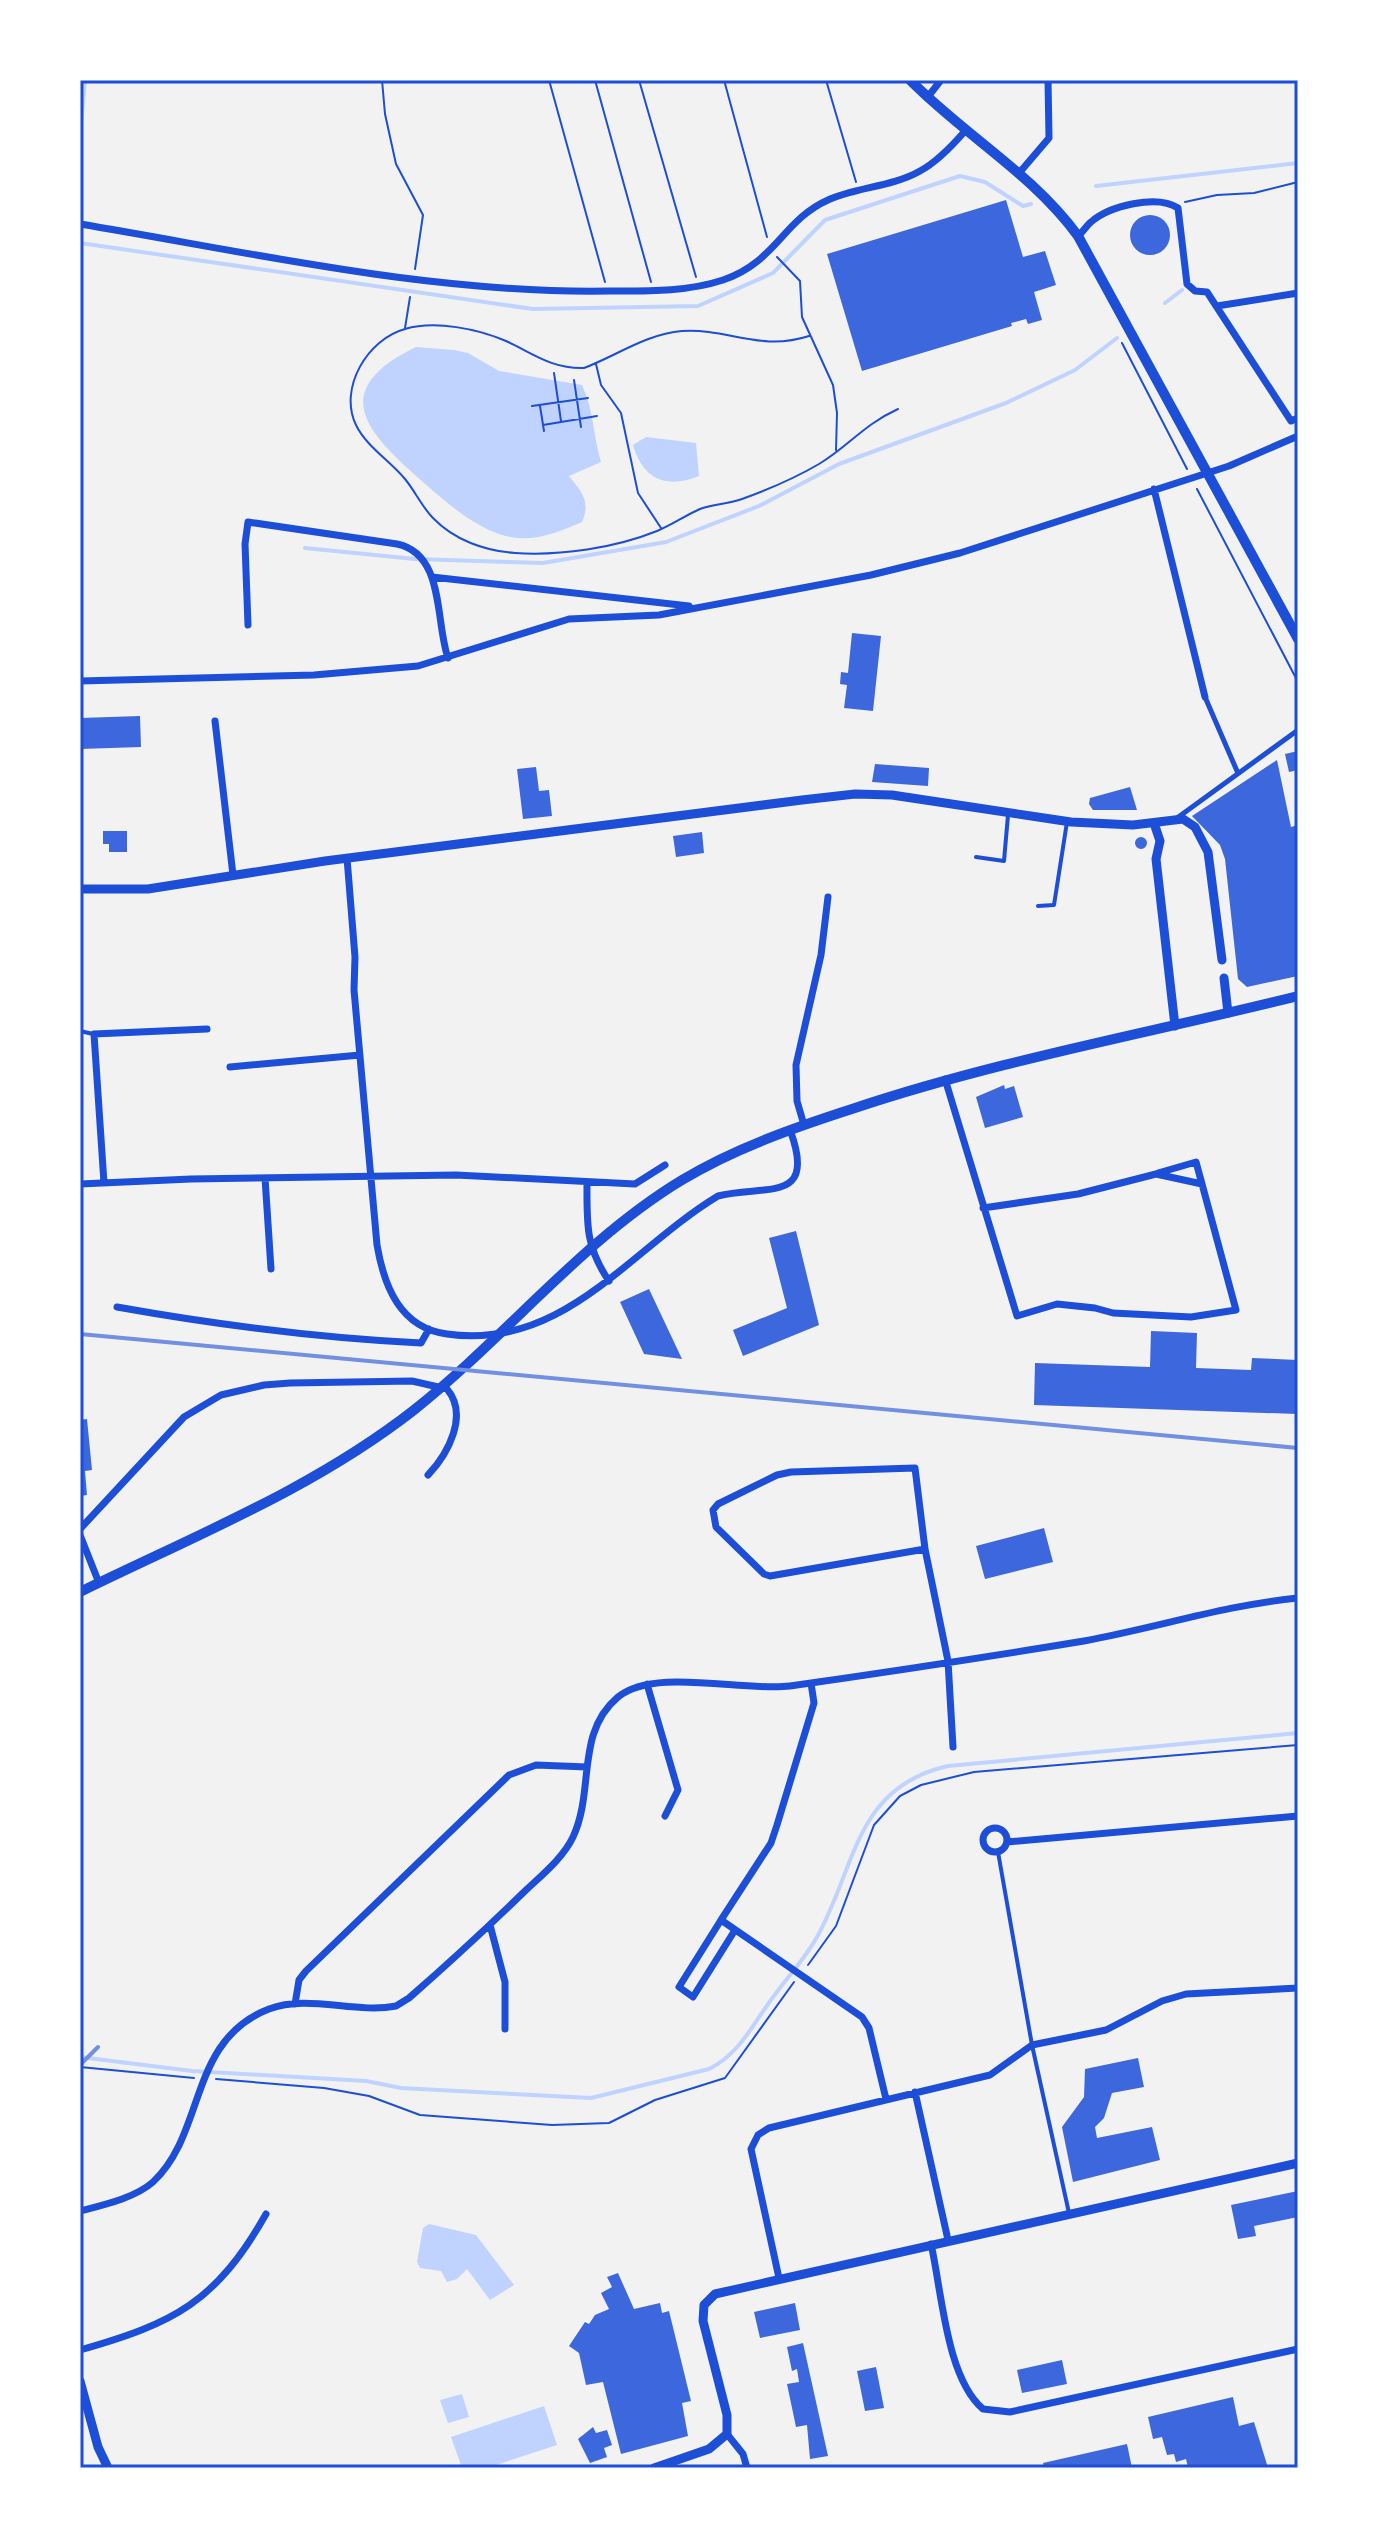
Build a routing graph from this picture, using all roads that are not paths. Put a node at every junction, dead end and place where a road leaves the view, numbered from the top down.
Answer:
1 (910, 80) edge
2 (941, 80) edge
3 (1048, 80) edge
4 (927, 98) junction
5 (965, 131) junction
6 (1020, 172) junction
7 (80, 224) edge
8 (1078, 236) junction
9 (1298, 293) edge
10 (1217, 306) junction
11 (1294, 419) edge
12 (1298, 436) edge
13 (1207, 473) junction
14 (1154, 489) junction
15 (432, 577) junction
16 (695, 607) junction
17 (248, 625) dead end
18 (1298, 639) edge
19 (448, 658) junction
20 (80, 681) edge
21 (1205, 697) joint
22 (215, 721) dead end
23 (1298, 730) edge
24 (1237, 771) junction
25 (1008, 813) junction
26 (1177, 818) junction
27 (1067, 822) junction
28 (1154, 823) junction
29 (976, 857) dead end
30 (347, 858) junction
31 (233, 875) junction
32 (80, 889) edge
33 (828, 897) dead end
34 (1038, 906) dead end
35 (1222, 960) dead end
36 (1224, 978) dead end
37 (1298, 997) edge
38 (1228, 1013) junction
39 (1175, 1026) junction
40 (207, 1029) dead end
41 (80, 1031) edge
42 (94, 1034) junction
43 (360, 1055) junction
44 (230, 1067) dead end
45 (945, 1079) junction
46 (804, 1125) junction
47 (790, 1130) junction
48 (665, 1165) dead end
49 (1156, 1174) junction
50 (371, 1177) junction
51 (265, 1178) junction
52 (587, 1182) junction
53 (104, 1183) junction
54 (80, 1184) edge
55 (1202, 1184) junction
56 (983, 1208) junction
57 (271, 1269) dead end
58 (609, 1281) junction
59 (117, 1307) dead end
60 (429, 1329) junction
61 (428, 1475) dead end
62 (80, 1532) edge
63 (925, 1549) junction
64 (99, 1583) junction
65 (80, 1592) edge
66 (1298, 1598) edge
67 (948, 1661) junction
68 (811, 1683) junction
69 (647, 1684) junction
70 (953, 1747) dead end
71 (587, 1767) junction
72 (665, 1816) dead end
73 (1298, 1816) edge
74 (1007, 1842) junction
75 (998, 1852) junction
76 (721, 1920) junction
77 (490, 1925) junction
78 (735, 1930) junction
79 (696, 1960) junction
80 (711, 1969) junction
81 (1298, 1988) edge
82 (295, 2004) junction
83 (505, 2029) dead end
84 (1032, 2045) junction
85 (915, 2092) junction
86 (886, 2099) junction
87 (1298, 2163) edge
88 (80, 2211) edge
89 (1069, 2213) junction
90 (266, 2214) dead end
91 (948, 2240) junction
92 (931, 2244) junction
93 (779, 2278) junction
94 (1298, 2349) edge
95 (80, 2350) edge
96 (80, 2381) edge
97 (727, 2434) junction
98 (108, 2468) edge
99 (654, 2468) edge
100 (747, 2468) edge

1 - 4 main road
2 - 4 street
3 - 6 street
4 - 5 main road
5 - 6 main road
5 - 7 street
6 - 8 main road
8 - 10 street
8 - 13 main road
9 - 10 street
10 - 11 street
12 - 13 street
13 - 14 street
13 - 18 main road
14 - 16 street
14 - 21 street
15 - 16 street
15 - 17 street
15 - 19 street
16 - 19 street
19 - 20 street
21 - 24 street
22 - 31 street
23 - 24 street
24 - 26 street
25 - 27 street
25 - 29 lane
25 - 30 street
26 - 28 street
26 - 35 street
27 - 28 street
27 - 34 lane
28 - 39 street
30 - 31 street
30 - 43 street
31 - 32 street
33 - 46 street
36 - 38 street
37 - 38 main road
38 - 39 main road
39 - 45 main road
40 - 42 street
41 - 42 lane
42 - 53 street
43 - 44 street
43 - 50 street
45 - 46 main road
45 - 56 street
46 - 47 main road
47 - 58 street
47 - 64 main road
48 - 52 street
49 - 55 street
49 - 55 street
49 - 56 street
50 - 51 street
50 - 52 street
50 - 60 street
51 - 53 street
51 - 57 street
52 - 58 street
53 - 54 street
55 - 56 street
58 - 60 street
59 - 60 street
61 - 62 street
62 - 64 street
63 - 63 street
63 - 67 street
64 - 65 main road
66 - 67 street
67 - 68 street
67 - 70 street
68 - 69 street
68 - 76 street
69 - 71 street
69 - 72 street
71 - 77 street
71 - 82 street
73 - 74 street
74 - 75 street
74 - 75 street
75 - 84 lane
76 - 78 street
76 - 79 street
77 - 82 street
77 - 83 street
78 - 80 street
78 - 86 street
79 - 80 street
79 - 80 street
81 - 84 street
82 - 88 street
84 - 85 street
84 - 89 lane
85 - 86 street
85 - 91 street
86 - 93 street
87 - 89 street
89 - 91 street
90 - 95 street
91 - 92 street
92 - 93 street
92 - 94 street
93 - 97 street
96 - 98 street
97 - 99 street
97 - 100 street

